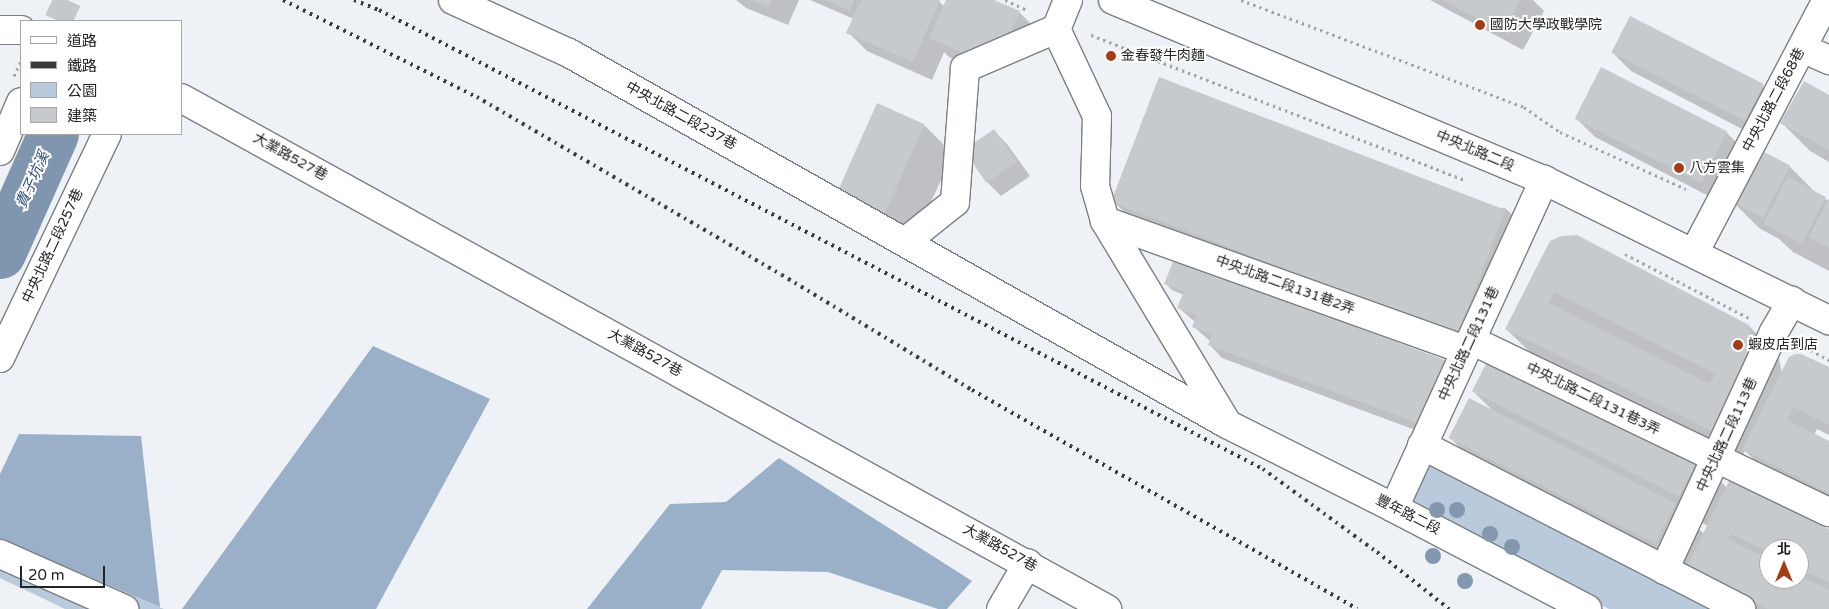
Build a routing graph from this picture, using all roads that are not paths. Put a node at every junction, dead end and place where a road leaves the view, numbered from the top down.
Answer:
1 (453, 0) edge
2 (1068, 0) edge
3 (1113, 0) edge
4 (1827, 0) edge
5 (0, 30) edge
6 (20, 30) edge
7 (1056, 30) junction
8 (1802, 48) junction
9 (1829, 60) edge
10 (182, 99) edge
11 (20, 104) edge
12 (106, 135) edge
13 (0, 151) edge
14 (1544, 180) junction
15 (1105, 221) junction
16 (905, 242) junction
17 (1694, 253) junction
18 (1792, 301) junction
19 (1829, 320) edge
20 (6, 332) edge
21 (1468, 345) junction
22 (0, 358) edge
23 (1227, 424) junction
24 (1422, 445) junction
25 (1716, 458) junction
26 (1394, 508) junction
27 (1829, 512) edge
28 (0, 554) edge
29 (1028, 563) junction
30 (1664, 570) junction
31 (124, 609) edge
32 (1001, 609) edge
33 (1107, 609) edge
34 (1586, 609) edge
35 (1741, 609) edge

1 - 16 street, 中央北路二段237巷
2 - 7 street
3 - 14 street, 中央北路二段
4 - 8 street, 中央北路二段68巷
5 - 6 street
7 - 15 street
7 - 16 street
8 - 9 street
8 - 17 street, 中央北路二段68巷
10 - 29 street, 大業路527巷
11 - 13 street
12 - 20 street, 中央北路二段257巷
14 - 17 street, 中央北路二段
14 - 21 street, 中央北路二段131巷
15 - 21 street, 中央北路二段131巷2弄
15 - 23 street
16 - 23 street, 中央北路二段237巷
17 - 18 street, 中央北路二段
18 - 19 street, 中央北路二段
18 - 25 street, 中央北路二段113巷
20 - 22 street, 中央北路二段257巷
21 - 24 street, 中央北路二段131巷
21 - 25 street, 中央北路二段131巷3弄
23 - 26 street, 豐年路二段
24 - 26 street, 中央北路二段131巷
24 - 30 street
25 - 27 street, 中央北路二段131巷3弄
25 - 30 street, 中央北路二段113巷
26 - 34 street, 豐年路二段
28 - 31 street
29 - 32 street
29 - 33 street, 大業路527巷
30 - 35 street

